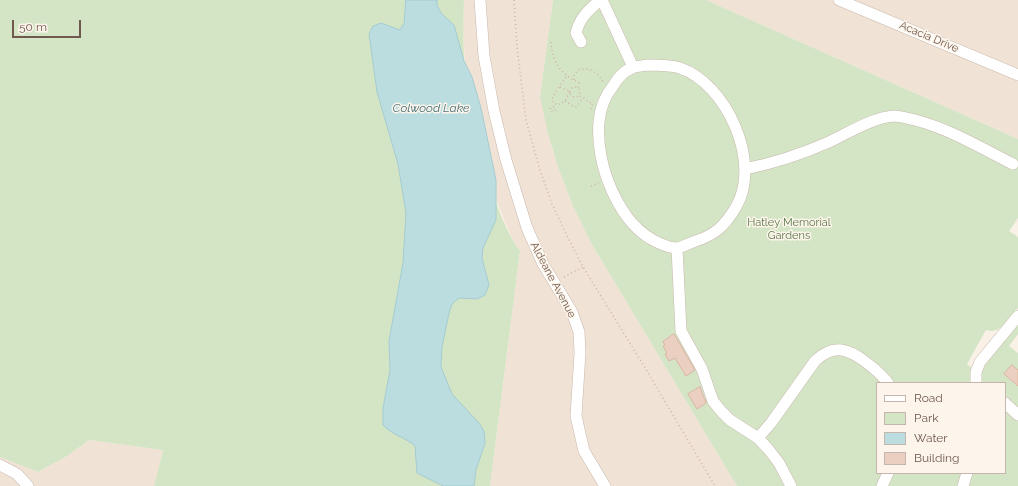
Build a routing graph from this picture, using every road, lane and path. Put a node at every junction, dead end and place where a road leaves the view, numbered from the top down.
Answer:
1 (480, 0) edge
2 (514, 0) edge
3 (601, 0) edge
4 (841, 0) edge
5 (551, 42) dead end
6 (582, 42) dead end
7 (633, 67) junction
8 (1018, 75) edge
9 (567, 76) junction
10 (574, 80) junction
11 (560, 87) junction
12 (578, 88) junction
13 (610, 90) junction
14 (570, 91) junction
15 (580, 96) junction
16 (583, 98) junction
17 (565, 101) junction
18 (591, 103) dead end
19 (1013, 164) dead end
20 (745, 169) junction
21 (677, 248) junction
22 (583, 267) junction
23 (554, 283) junction
24 (1018, 316) edge
25 (887, 382) edge
26 (976, 382) edge
27 (1006, 405) edge
28 (1018, 415) edge
29 (758, 438) junction
30 (0, 466) edge
31 (888, 474) edge
32 (967, 474) edge
33 (28, 486) edge
34 (605, 486) edge
35 (715, 486) edge
36 (792, 486) edge
37 (882, 486) edge
38 (963, 486) edge

1 - 23 street, Aldeane Avenue
2 - 22 path
3 - 6 street
3 - 7 street
4 - 8 street, Acacia Drive
5 - 9 path
7 - 13 street
7 - 20 street
9 - 10 path
9 - 11 path
10 - 12 path
10 - 13 path
11 - 14 path
11 - 17 path
12 - 14 path
12 - 15 path
13 - 21 street
14 - 15 path
14 - 17 path
15 - 16 path
16 - 17 path
16 - 18 path
19 - 20 street
20 - 21 street
21 - 29 street
22 - 23 path
22 - 35 path
23 - 34 street, Aldeane Avenue
24 - 26 street
25 - 29 street
27 - 28 street
29 - 36 street
30 - 33 street
31 - 37 street
32 - 38 street

